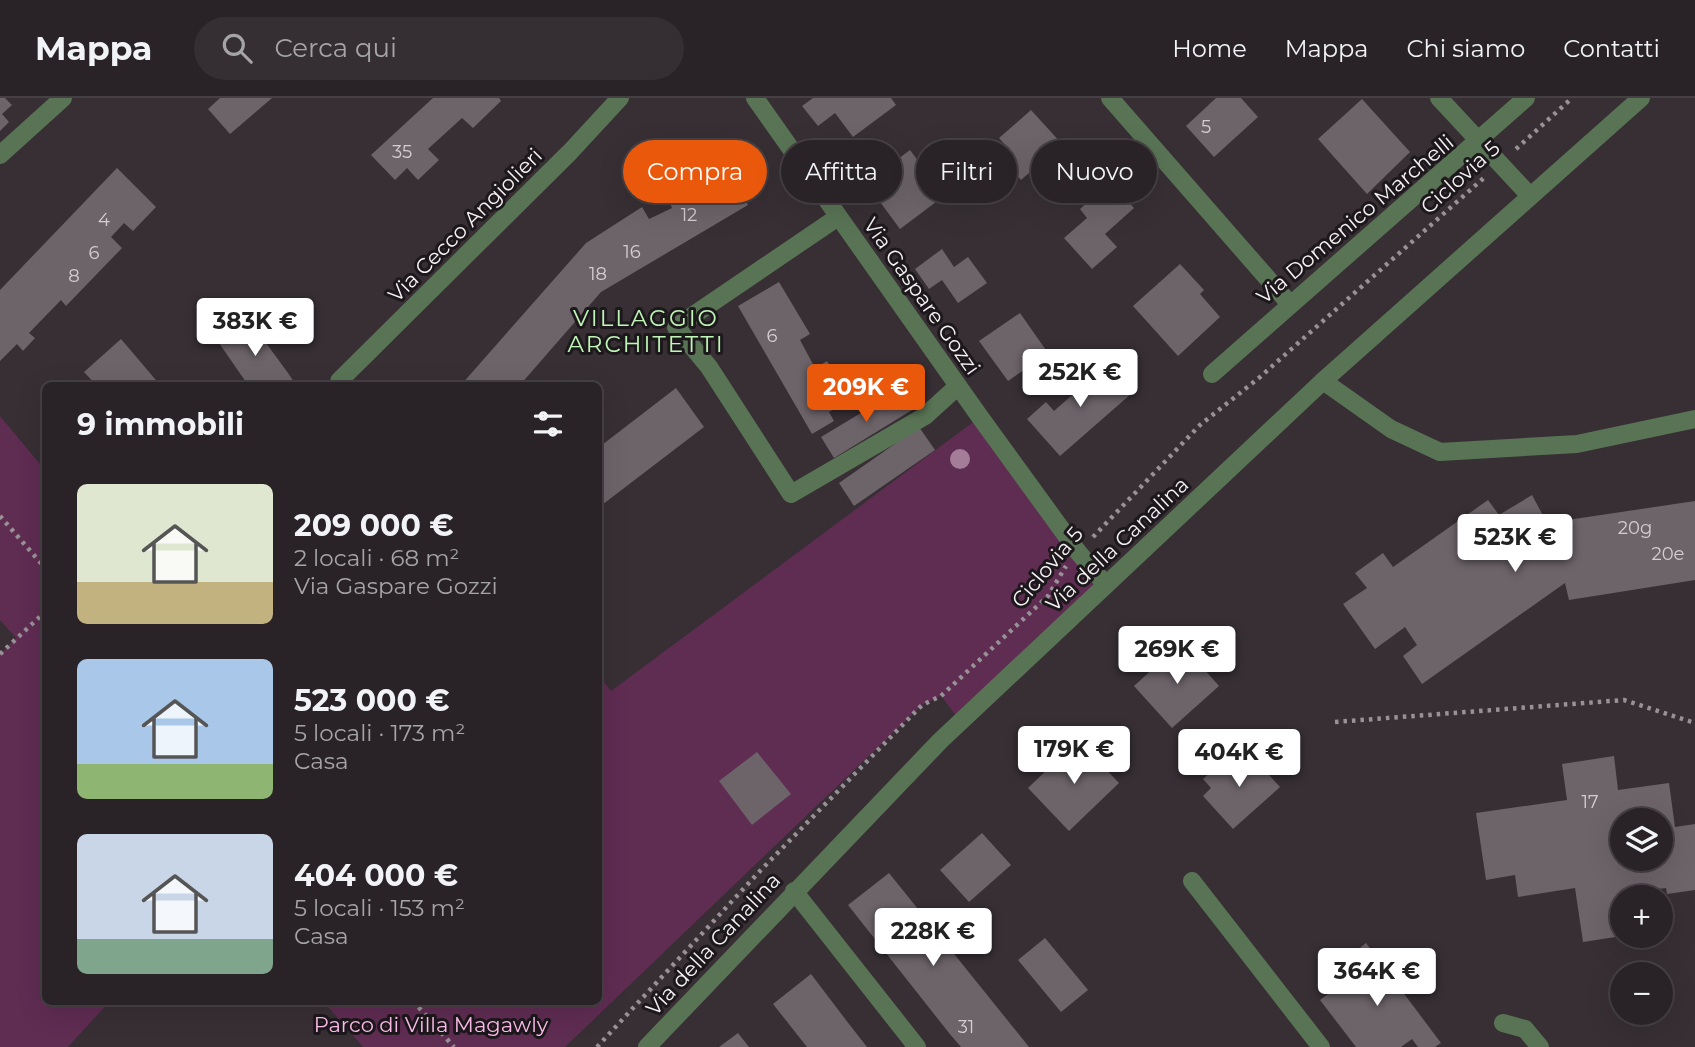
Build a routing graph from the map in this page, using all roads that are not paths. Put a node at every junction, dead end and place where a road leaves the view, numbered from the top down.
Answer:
1 (63, 98) edge
2 (620, 98) edge
3 (755, 98) edge
4 (1110, 98) edge
5 (1439, 98) edge
6 (1526, 98) edge
7 (1641, 98) edge
8 (1482, 141) junction
9 (0, 155) edge
10 (1530, 197) junction
11 (838, 218) junction
12 (1289, 303) junction
13 (1212, 374) dead end
14 (339, 381) dead end
15 (1323, 381) junction
16 (958, 386) junction
17 (1695, 419) edge
18 (1106, 585) junction
19 (1192, 881) dead end
20 (794, 891) junction
21 (1503, 1023) dead end
22 (647, 1047) edge
23 (918, 1047) edge
24 (1321, 1047) edge
25 (1540, 1047) edge

1 - 9 street
2 - 14 street, Via Cecco Angiolieri
3 - 11 street, Via Gaspare Gozzi
4 - 12 street
5 - 8 street
6 - 8 street, Via Domenico Marchelli
7 - 10 street, Via della Canalina
8 - 10 street
8 - 12 street, Via Domenico Marchelli
10 - 15 street, Via della Canalina
11 - 16 street, Via Gaspare Gozzi
11 - 16 street
12 - 13 street, Via Domenico Marchelli
15 - 17 street
15 - 18 street, Via della Canalina
16 - 18 street, Via Gaspare Gozzi
18 - 20 street, Via della Canalina
19 - 24 street
20 - 22 street, Via della Canalina
20 - 23 street
21 - 25 street

